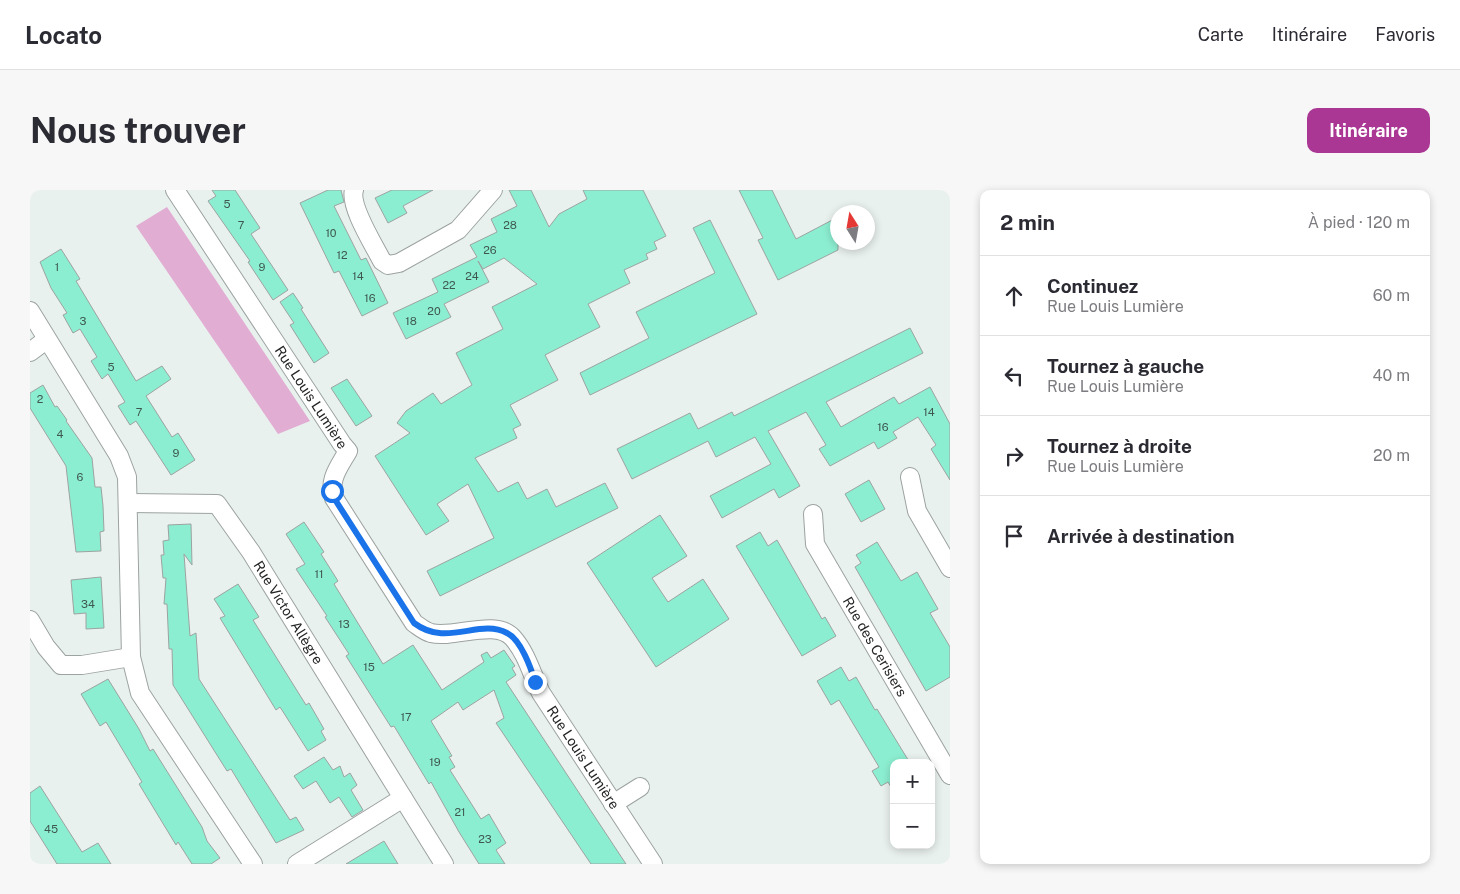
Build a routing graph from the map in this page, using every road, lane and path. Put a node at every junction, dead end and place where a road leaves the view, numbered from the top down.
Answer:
1 (175, 190) edge
2 (354, 190) edge
3 (493, 190) edge
4 (30, 311) edge
5 (46, 340) junction
6 (30, 352) edge
7 (910, 477) dead end
8 (129, 503) junction
9 (813, 514) dead end
10 (950, 568) edge
11 (30, 620) edge
12 (131, 657) junction
13 (950, 775) edge
14 (640, 787) dead end
15 (403, 798) junction
16 (613, 804) junction
17 (253, 864) edge
18 (297, 864) edge
19 (444, 864) edge
20 (653, 864) edge

1 - 16 street, Rue Louis Lumière
2 - 3 street
4 - 5 street
5 - 6 street
5 - 8 street
7 - 10 street
8 - 12 street
8 - 15 street, Rue Victor Allègre
9 - 13 street, Rue des Cerisiers
11 - 12 street
12 - 17 street
14 - 16 street
15 - 18 street
15 - 19 street, Rue Victor Allègre
16 - 20 street, Rue Louis Lumière

